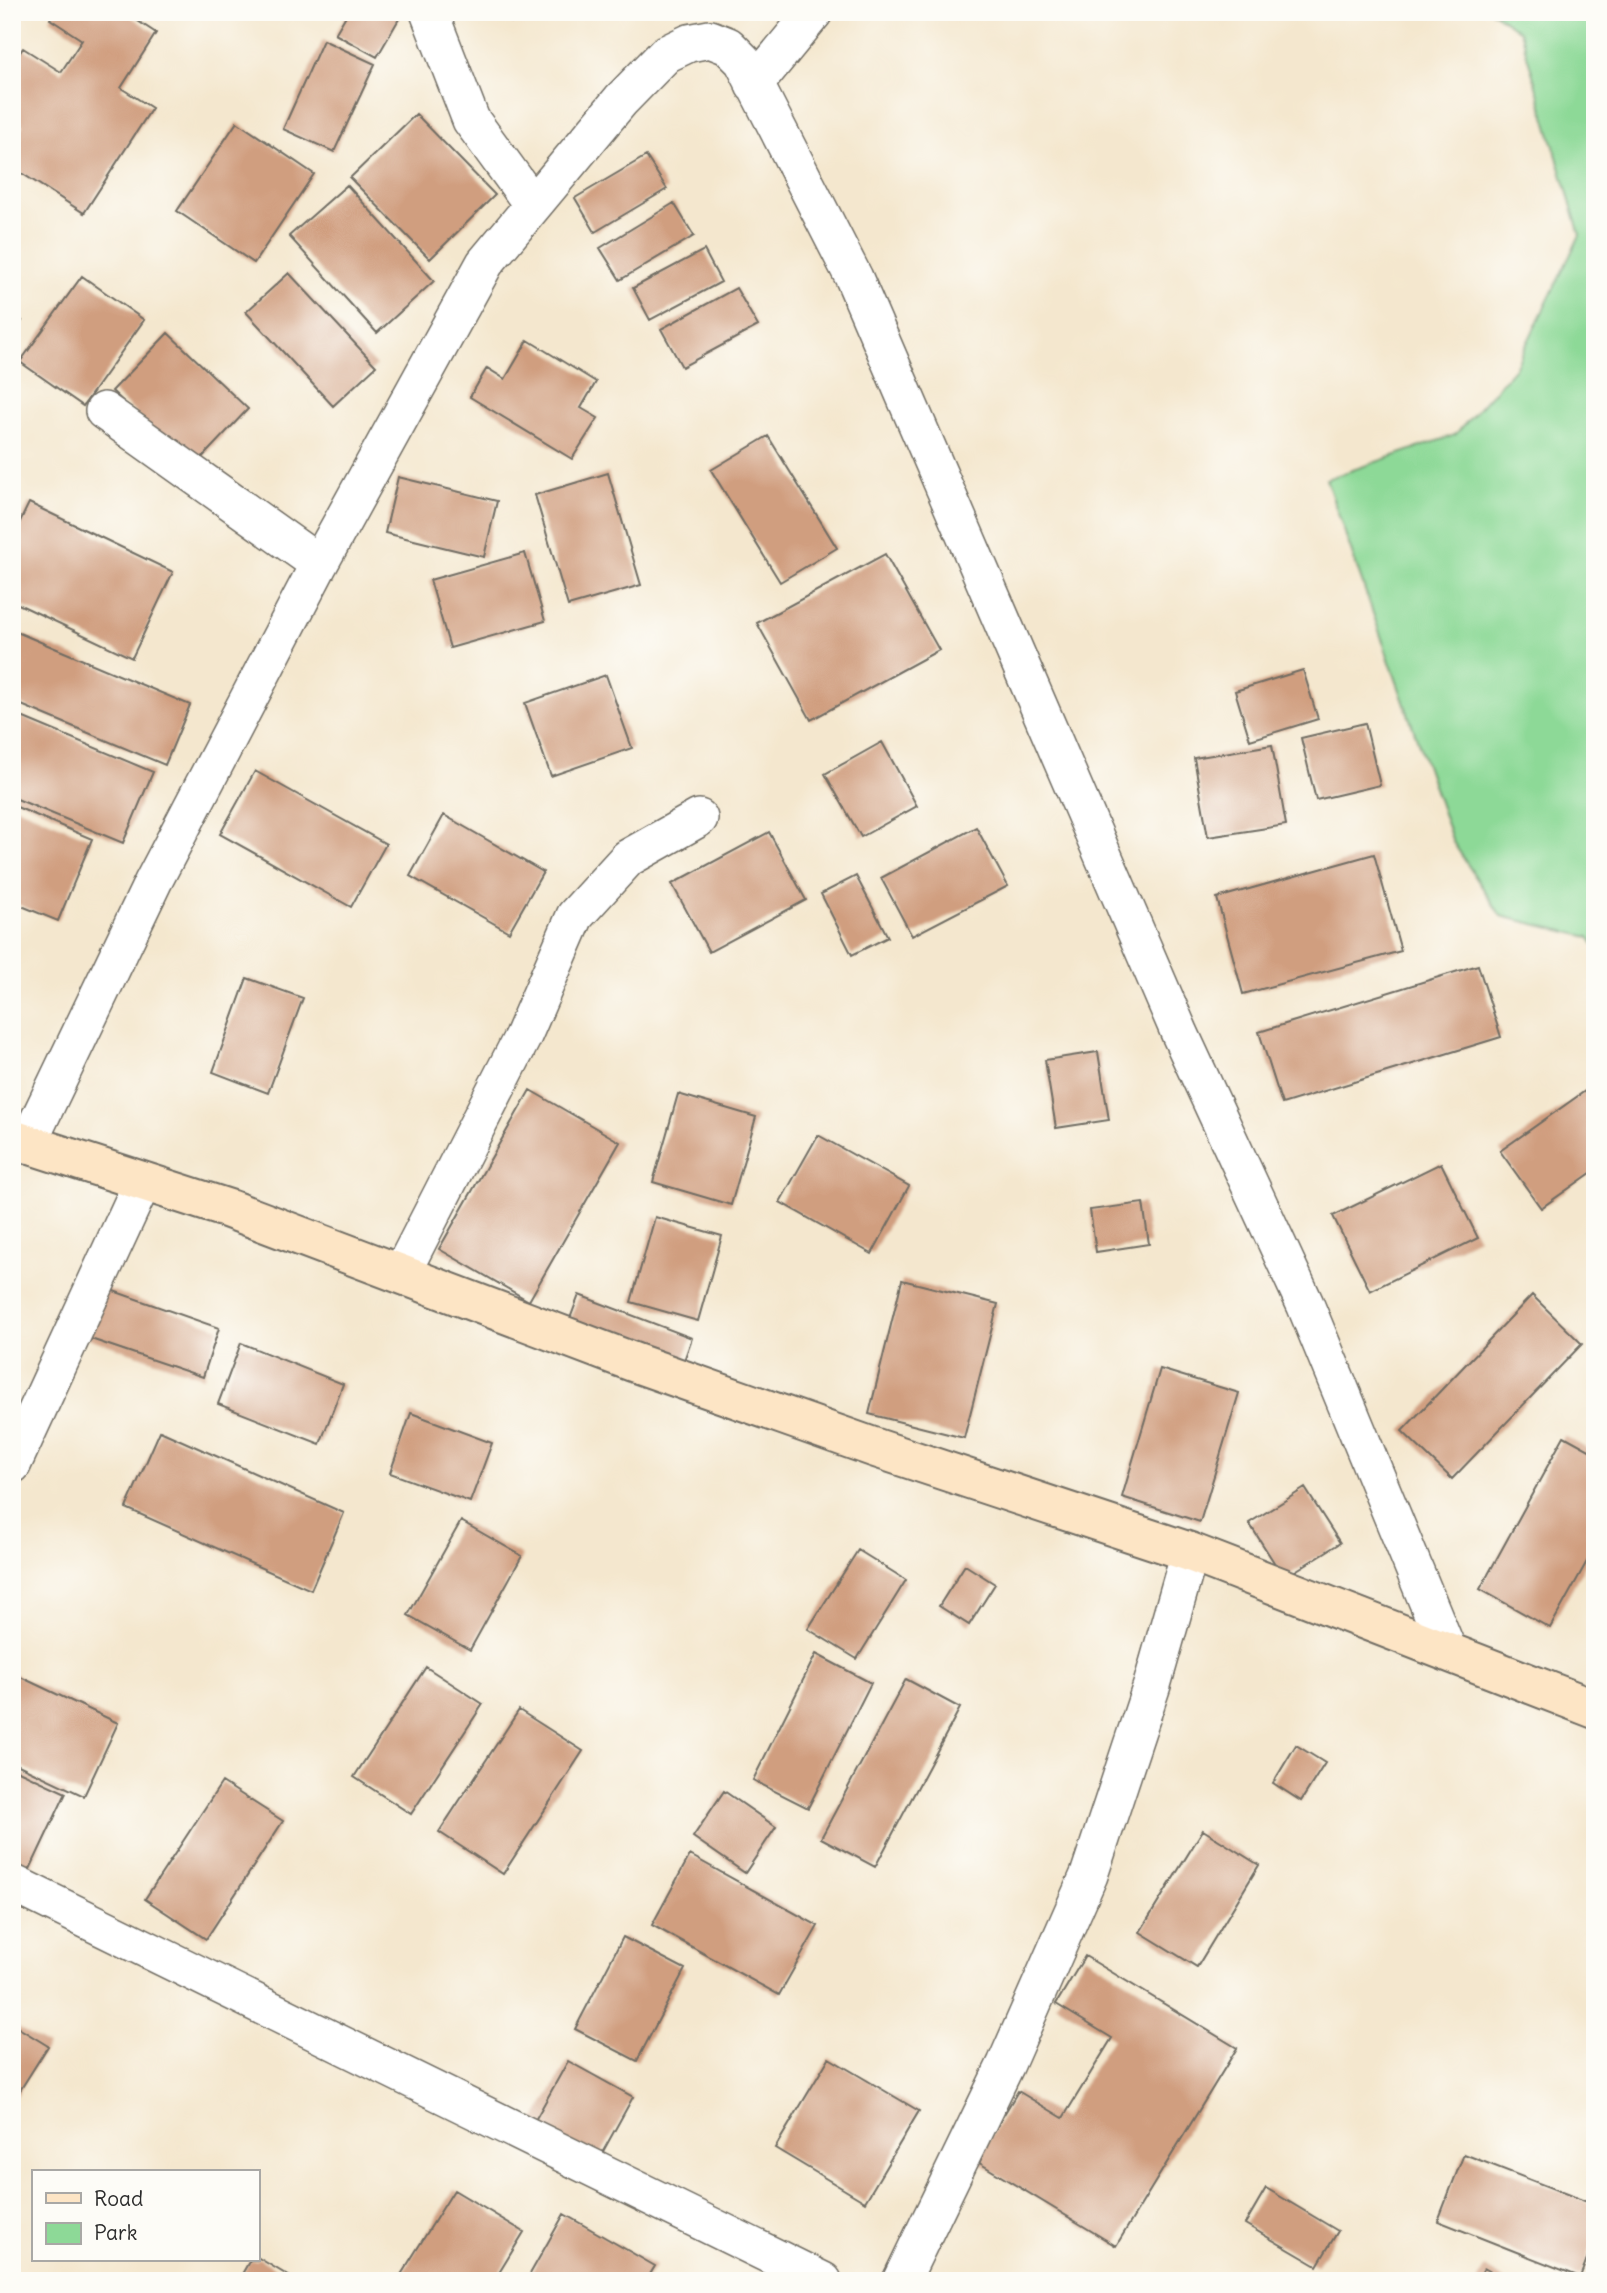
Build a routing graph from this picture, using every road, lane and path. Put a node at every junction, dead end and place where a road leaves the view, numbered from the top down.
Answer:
1 (429, 12) edge
2 (814, 12) edge
3 (686, 28) edge
4 (754, 85) junction
5 (533, 205) junction
6 (104, 411) dead end
7 (319, 564) junction
8 (699, 818) dead end
9 (19, 1142) edge
10 (143, 1181) junction
11 (401, 1275) junction
12 (12, 1465) edge
13 (1190, 1552) junction
14 (1448, 1651) junction
15 (1595, 1709) edge
16 (12, 1883) edge
17 (823, 2281) edge
18 (901, 2281) edge

1 - 5 street
2 - 4 street
3 - 4 street
3 - 5 street
4 - 14 street
5 - 7 street
6 - 7 street
7 - 9 street
8 - 11 street
9 - 10 street
10 - 11 street
10 - 12 street
11 - 13 street
13 - 14 street
13 - 18 street
14 - 15 street
16 - 17 street

